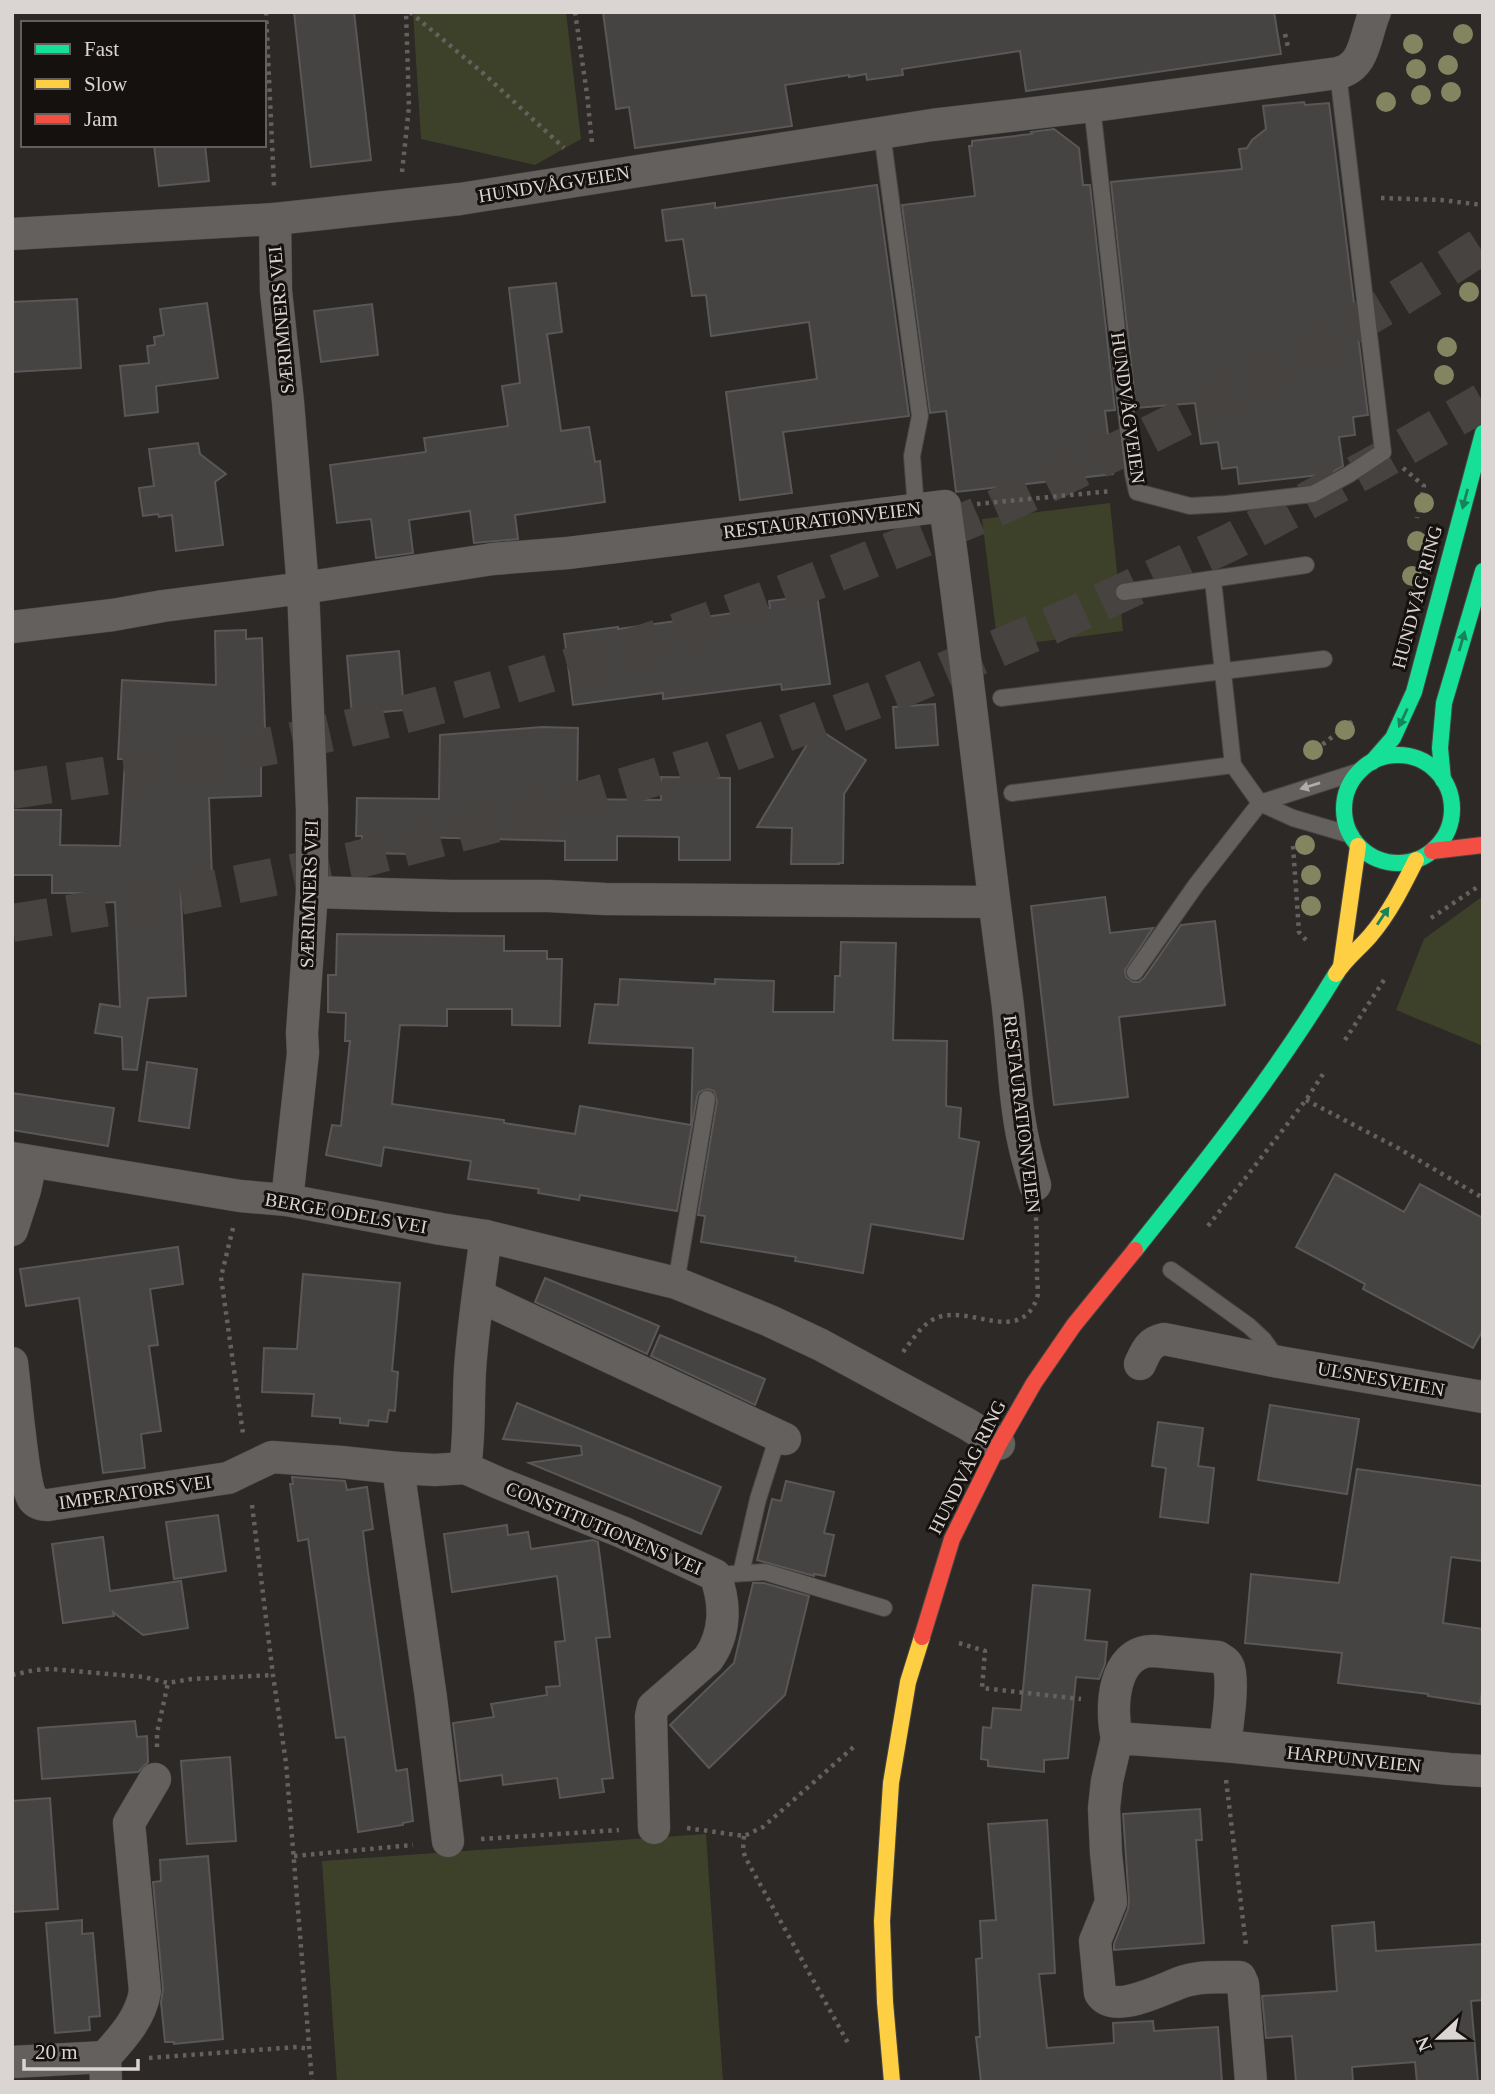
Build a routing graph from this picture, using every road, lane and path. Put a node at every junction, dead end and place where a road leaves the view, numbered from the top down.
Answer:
1 (266, 12) edge
2 (408, 12) edge
3 (575, 12) edge
4 (1375, 12) edge
5 (1338, 73) junction
6 (1092, 106) junction
7 (882, 133) junction
8 (595, 177) junction
9 (1371, 198) dead end
10 (1483, 205) edge
11 (398, 206) junction
12 (275, 219) junction
13 (12, 234) edge
14 (1483, 433) edge
15 (1383, 452) junction
16 (1137, 492) junction
17 (931, 507) junction
18 (1416, 522) dead end
19 (1306, 565) dead end
20 (1483, 571) edge
21 (1213, 580) junction
22 (303, 588) junction
23 (1124, 592) dead end
24 (12, 627) edge
25 (1324, 659) dead end
26 (1222, 670) junction
27 (1001, 698) dead end
28 (1361, 712) dead end
29 (1233, 765) junction
30 (1305, 765) dead end
31 (1366, 766) junction
32 (1443, 779) junction
33 (1012, 793) dead end
34 (1450, 796) junction
35 (1260, 803) junction
36 (1472, 806) dead end
37 (1292, 833) dead end
38 (1354, 841) junction
39 (1483, 845) edge
40 (1432, 851) junction
41 (1416, 860) junction
42 (1483, 884) edge
43 (312, 892) junction
44 (994, 902) junction
45 (1430, 919) dead end
46 (1311, 946) dead end
47 (1340, 966) junction
48 (1135, 972) dead end
49 (1385, 979) dead end
50 (1342, 1045) dead end
51 (1327, 1067) dead end
52 (707, 1099) dead end
53 (1306, 1100) junction
54 (22, 1160) edge
55 (1035, 1185) joint
56 (240, 1196) junction
57 (1483, 1198) edge
58 (286, 1200) junction
59 (1207, 1228) dead end
60 (12, 1230) edge
61 (486, 1236) junction
62 (1171, 1270) dead end
63 (676, 1283) junction
64 (479, 1296) junction
65 (1279, 1362) junction
66 (12, 1363) edge
67 (1140, 1364) dead end
68 (883, 1380) junction
69 (1483, 1397) edge
70 (781, 1438) joint
71 (999, 1444) junction
72 (248, 1468) junction
73 (398, 1468) junction
74 (466, 1468) junction
75 (728, 1574) junction
76 (884, 1608) dead end
77 (962, 1632) dead end
78 (958, 1643) junction
79 (955, 1654) dead end
80 (12, 1675) edge
81 (273, 1675) junction
82 (168, 1683) junction
83 (1113, 1703) junction
84 (1117, 1738) junction
85 (863, 1739) dead end
86 (1225, 1746) junction
87 (1483, 1771) edge
88 (155, 1779) joint
89 (654, 1828) junction
90 (744, 1836) junction
91 (448, 1841) junction
92 (294, 1856) junction
93 (1240, 1977) junction
94 (848, 2044) dead end
95 (309, 2049) junction
96 (12, 2062) edge
97 (106, 2069) edge
98 (312, 2082) edge
99 (892, 2082) edge
100 (1251, 2082) edge

1 - 12 path
2 - 8 path
2 - 11 path
3 - 8 path
4 - 5 street
5 - 6 street, HUNDVÅGVEIEN
5 - 15 lane
6 - 7 street, HUNDVÅGVEIEN
6 - 16 lane, HUNDVÅGVEIEN
7 - 8 street, HUNDVÅGVEIEN
7 - 17 lane
8 - 11 street, HUNDVÅGVEIEN
9 - 10 path
11 - 12 street, HUNDVÅGVEIEN
12 - 13 street, HUNDVÅGVEIEN
12 - 22 street, SÆRIMNERS VEI
14 -> 31 main road, HUNDVÅG RING
15 - 16 lane, HUNDVÅGVEIEN
15 - 18 path
16 - 17 path
17 - 22 street, RESTAURATIONVEIEN
17 - 44 street, RESTAURATIONVEIEN
19 - 21 lane
32 -> 20 main road
21 - 23 lane
21 - 26 lane
22 - 24 street
22 - 43 street, SÆRIMNERS VEI
25 - 26 lane
26 - 27 lane
26 - 29 lane
28 - 30 path
29 - 33 lane
29 - 35 lane
31 - 32 main road
31 -> 35 lane
31 - 38 main road
32 - 34 main road
34 - 36 main road
34 - 40 main road
35 - 38 lane
35 - 48 lane
37 - 46 path
38 - 41 main road
38 - 47 main road, HUNDVÅG RING
39 - 40 main road
40 - 41 main road
47 -> 41 main road, HUNDVÅG RING
42 - 45 path
43 - 44 street
43 - 58 street, SÆRIMNERS VEI
44 - 55 street, RESTAURATIONVEIEN
47 - 71 main road, HUNDVÅG RING
49 - 50 path
51 - 53 path
52 - 63 lane
53 - 57 path
53 - 59 path
54 - 56 street, BERGE ODELS VEI
54 - 60 street
55 - 68 path, RESTAURATIONVEIEN
56 - 58 street, BERGE ODELS VEI
56 - 72 path
58 - 61 street, BERGE ODELS VEI
61 - 63 street, BERGE ODELS VEI
61 - 64 street
62 - 65 lane
63 - 68 street, BERGE ODELS VEI
64 - 70 street
64 - 74 street
65 - 67 street, ULSNESVEIEN
65 - 69 street, ULSNESVEIEN
66 - 72 street, IMPERATORS VEI
68 - 71 street, BERGE ODELS VEI
70 - 75 lane
71 - 99 main road, HUNDVÅG RING
72 - 73 street, CONSTITUTIONENS VEI
72 - 81 path
73 - 74 street, CONSTITUTIONENS VEI
73 - 91 street
74 - 75 street, CONSTITUTIONENS VEI
75 - 76 lane
75 - 89 street, CONSTITUTIONENS VEI
77 - 78 path
78 - 79 path
78 - 83 path
80 - 82 path
81 - 82 path
81 - 92 path
82 - 88 path
83 - 84 street
83 - 86 street
84 - 86 street, HARPUNVEIEN
84 - 93 street
85 - 90 path
86 - 87 street, HARPUNVEIEN
86 - 93 path
88 - 97 street
89 - 90 path
89 - 91 path
90 - 94 path
91 - 92 path
92 - 95 path
93 - 100 street
95 - 97 path
95 - 98 path
96 - 97 street

